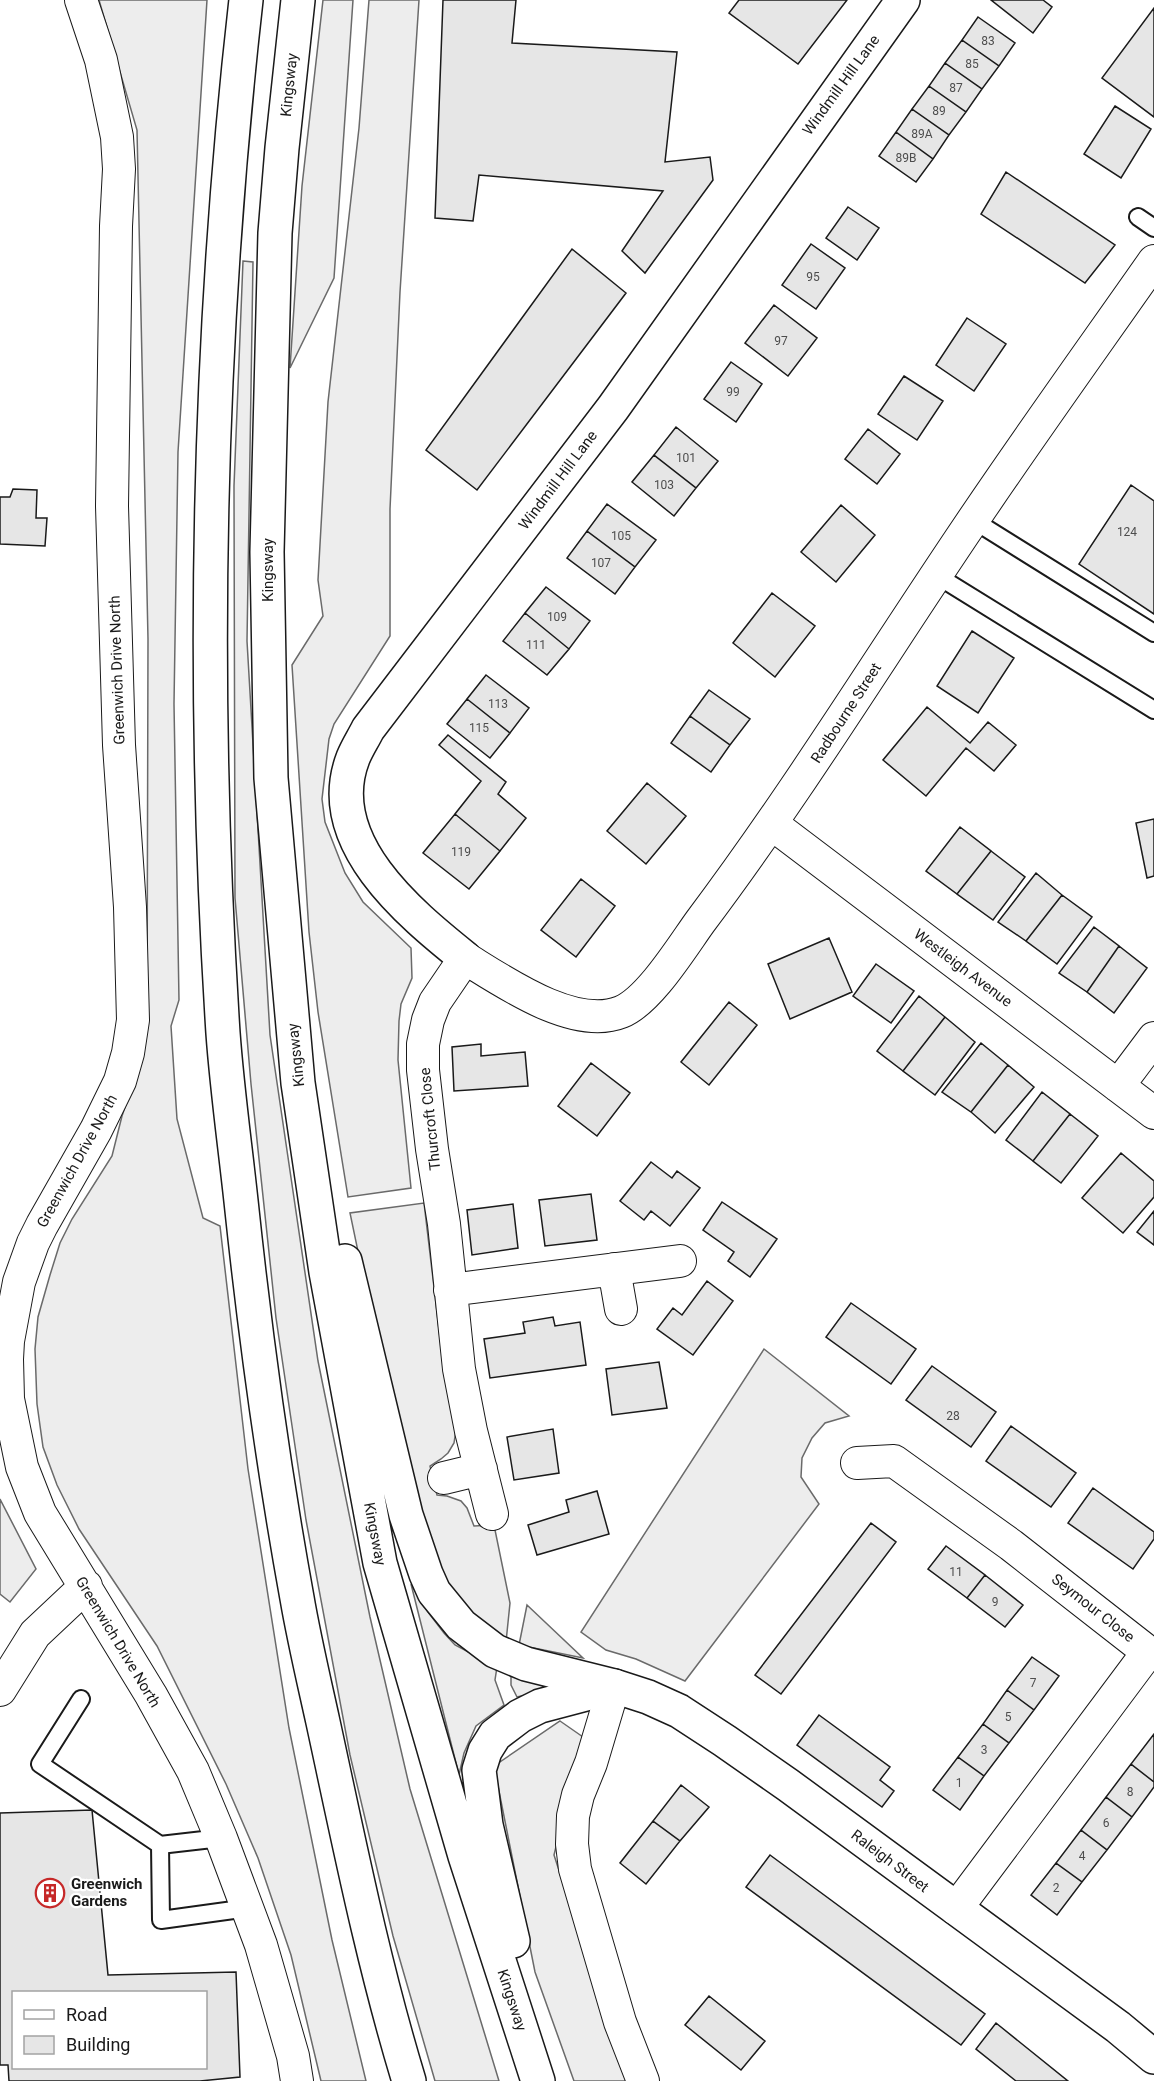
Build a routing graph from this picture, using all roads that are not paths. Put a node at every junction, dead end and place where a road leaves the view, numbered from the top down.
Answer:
1 (81, 0) edge
2 (246, 0) edge
3 (298, 0) edge
4 (903, 0) edge
5 (1138, 217) dead end
6 (1154, 228) edge
7 (1154, 261) edge
8 (973, 520) junction
9 (936, 575) junction
10 (1154, 633) edge
11 (1154, 710) edge
12 (772, 824) junction
13 (465, 958) junction
14 (1154, 1038) edge
15 (298, 1083) junction
16 (1118, 1086) junction
17 (1154, 1113) edge
18 (680, 1260) dead end
19 (614, 1269) junction
20 (450, 1290) junction
21 (621, 1309) dead end
22 (4, 1400) edge
23 (856, 1463) dead end
24 (481, 1469) junction
25 (444, 1478) dead end
26 (492, 1514) dead end
27 (86, 1586) junction
28 (1151, 1653) edge
29 (614, 1686) junction
30 (0, 1690) edge
31 (81, 1699) dead end
32 (221, 1838) junction
33 (160, 1845) junction
34 (248, 1908) junction
35 (956, 1909) junction
36 (1154, 2057) edge
37 (536, 2077) edge
38 (408, 2079) edge
39 (297, 2081) edge
40 (643, 2081) edge

1 - 22 street, Greenwich Drive North
2 - 38 main road
3 - 15 main road, Kingsway
4 - 13 main road, Windmill Hill Lane
5 - 6 lane
7 - 8 street, Radbourne Street
8 - 9 street, Radbourne Street
8 - 10 lane
9 - 11 lane
9 - 12 street, Radbourne Street
12 - 13 street, Radbourne Street
12 - 16 street, Westleigh Avenue
13 - 20 street, Thurcroft Close
14 - 16 street
15 - 29 main road, Raleigh Street
15 - 37 main road, Kingsway
16 - 17 street, Westleigh Avenue
18 - 19 street
19 - 20 street
19 - 21 street
20 - 24 street, Thurcroft Close
22 - 27 street, Greenwich Drive North
23 - 28 street, Seymour Close
24 - 25 street
24 - 26 street, Thurcroft Close
27 - 30 street
27 - 32 street, Greenwich Drive North
28 - 35 street, Seymour Close
29 - 35 main road, Raleigh Street
29 - 37 main road
29 - 40 street
31 - 33 lane
32 - 33 lane
32 - 34 street, Greenwich Drive North
33 - 34 lane
34 - 39 street, Greenwich Drive North
35 - 36 main road, Raleigh Street

